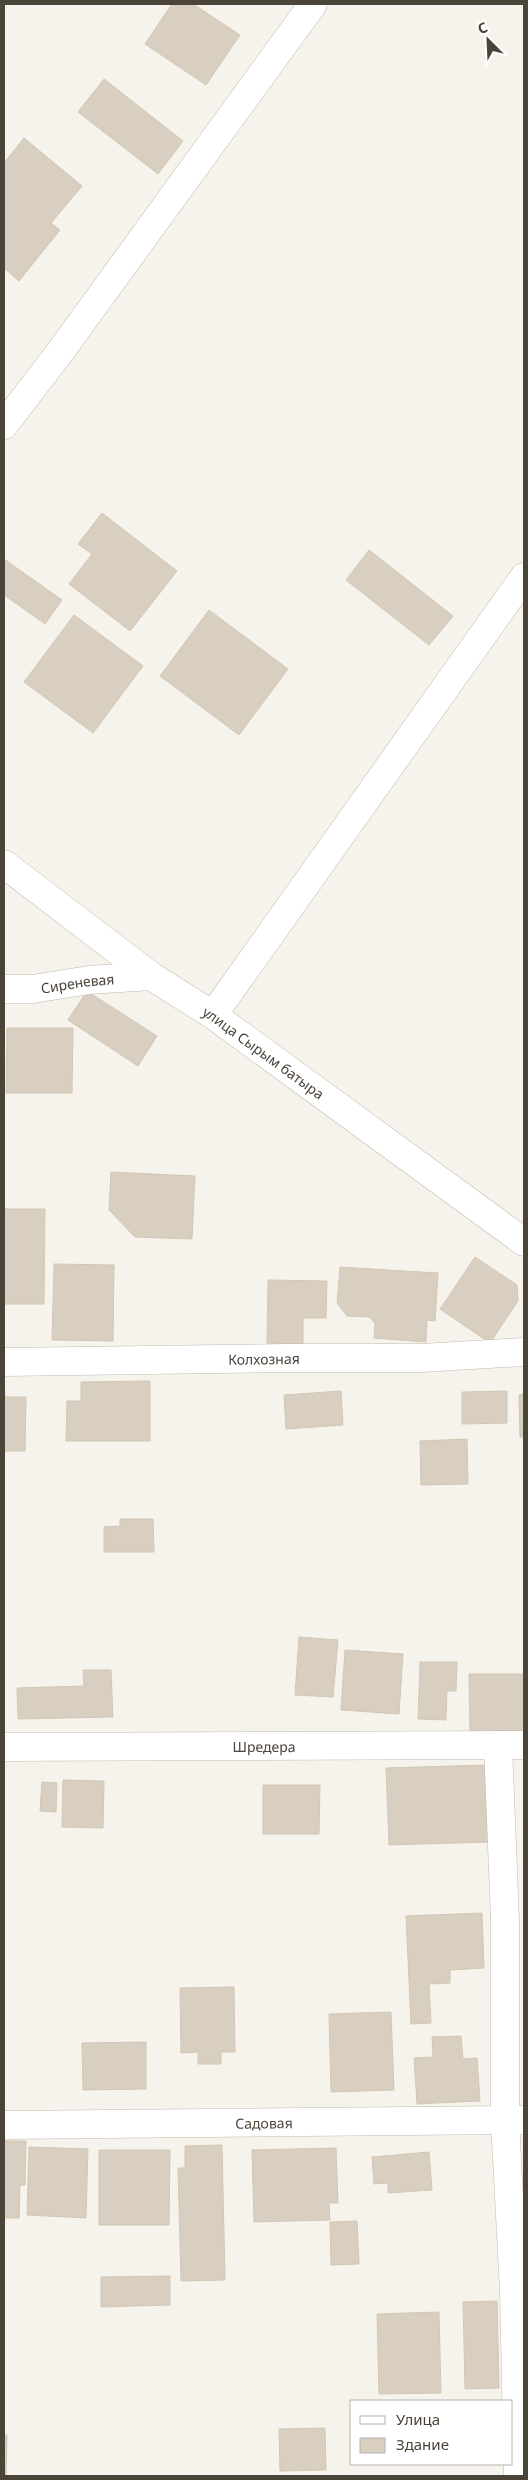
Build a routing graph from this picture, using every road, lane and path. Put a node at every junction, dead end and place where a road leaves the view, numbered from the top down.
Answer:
1 (313, 4) edge
2 (4, 425) edge
3 (524, 577) edge
4 (4, 864) edge
5 (151, 976) junction
6 (4, 989) edge
7 (213, 1016) junction
8 (524, 1242) edge
9 (524, 1352) edge
10 (4, 1362) edge
11 (511, 1745) edge
12 (4, 1747) edge
13 (515, 2120) edge
14 (4, 2125) edge
15 (518, 2476) edge

1 - 2 street
3 - 7 street
4 - 5 street, улица Сырым батыра
5 - 6 street, Сиреневая
5 - 7 street, улица Сырым батыра
7 - 8 street, улица Сырым батыра
9 - 10 street, Колхозная
11 - 12 street, Шредера
11 - 13 street
13 - 14 street, Садовая
13 - 15 street

